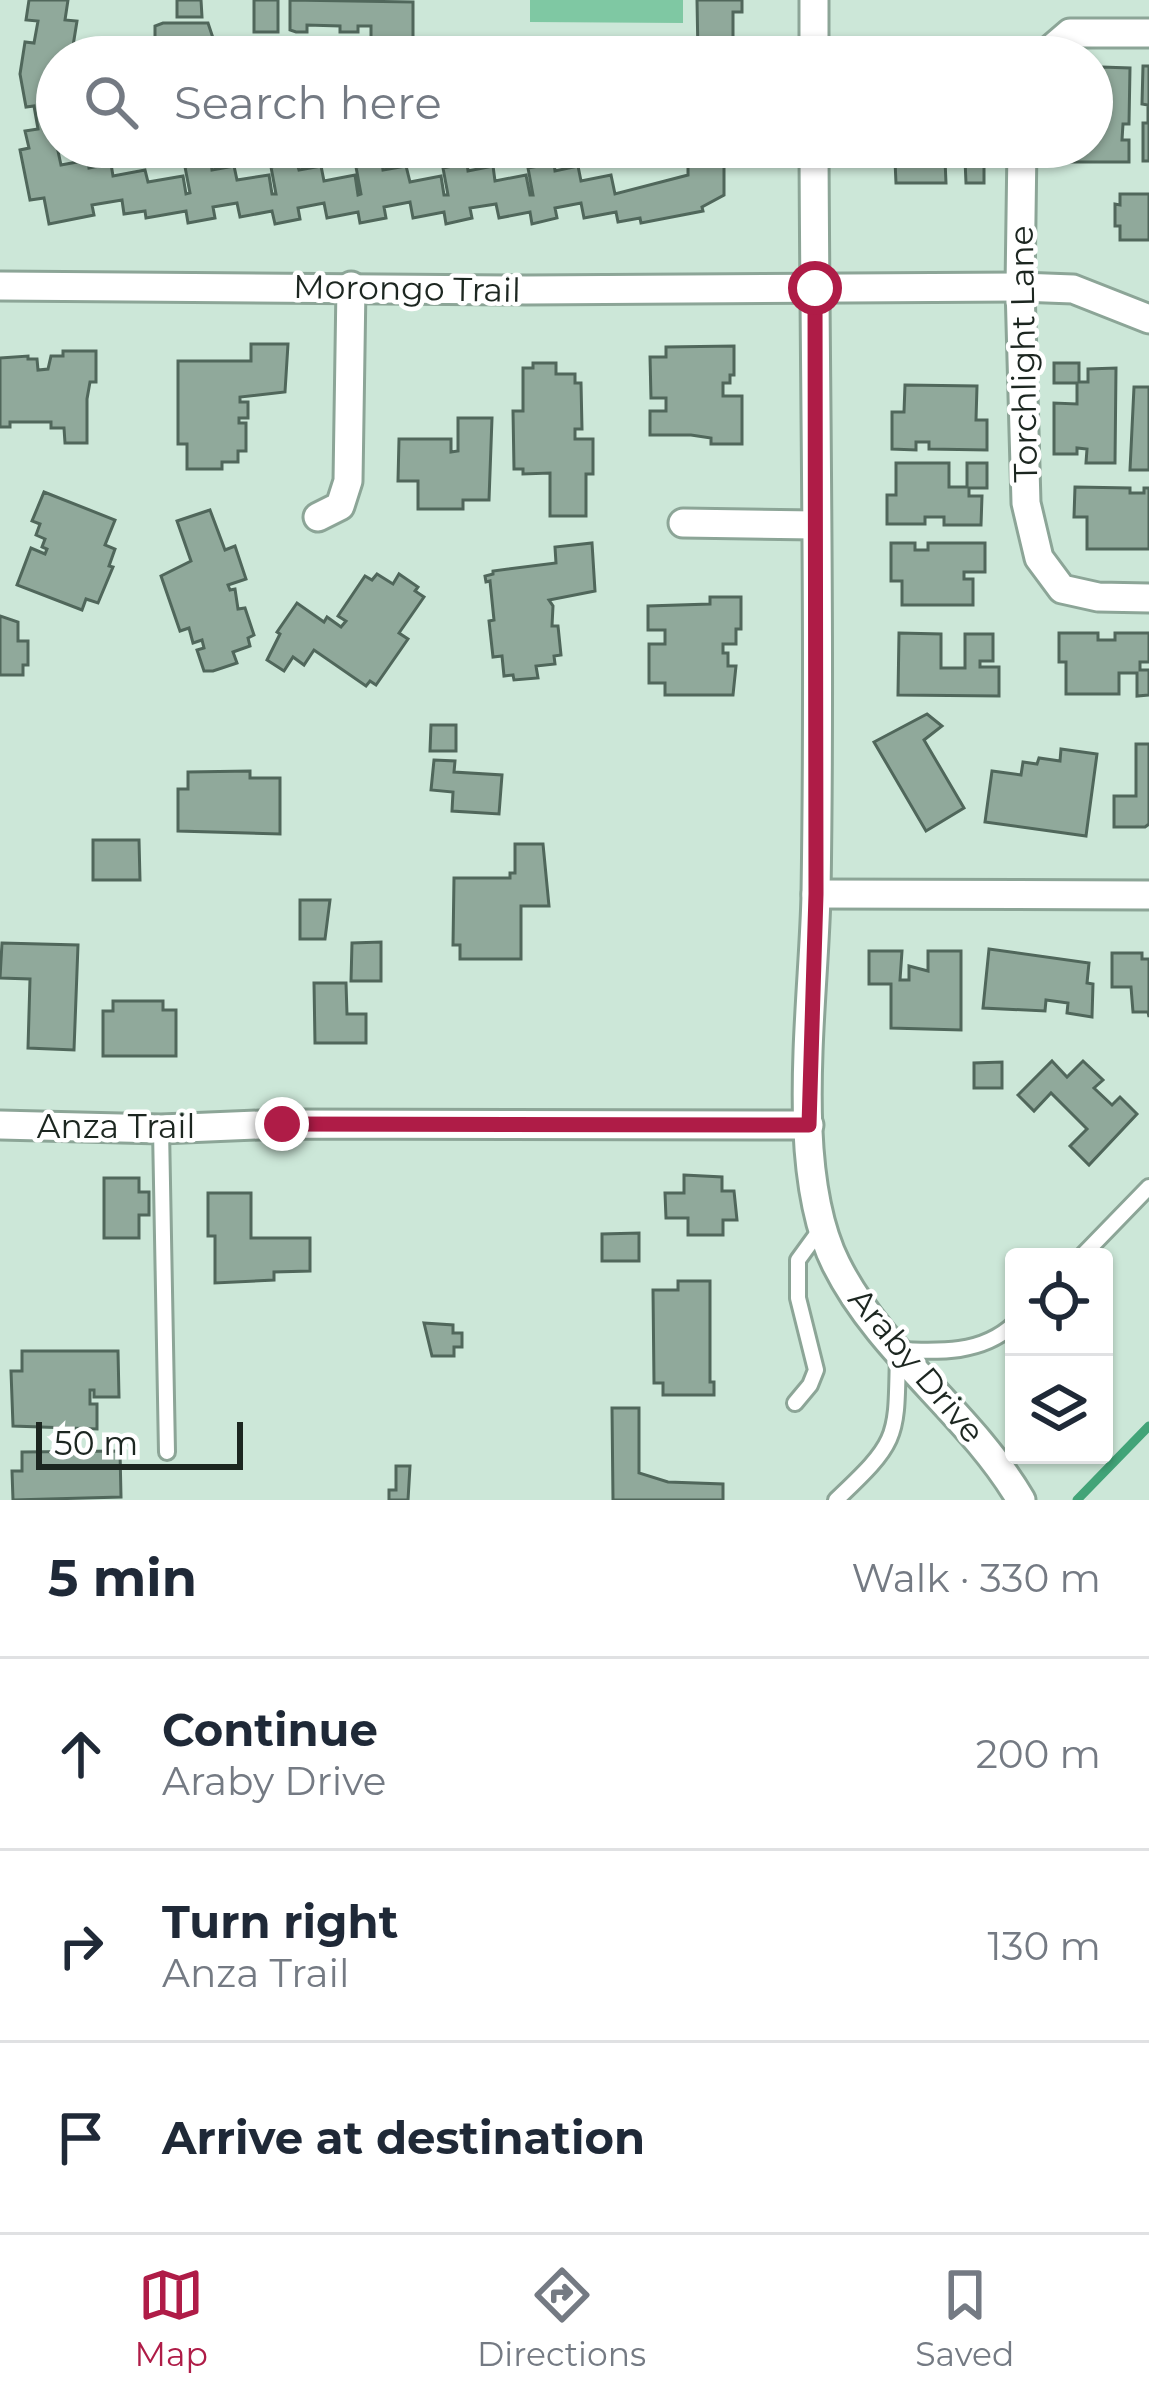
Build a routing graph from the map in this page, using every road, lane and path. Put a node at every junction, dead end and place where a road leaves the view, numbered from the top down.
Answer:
1 (814, 0) edge
2 (1149, 33) edge
3 (814, 36) edge
4 (1066, 36) edge
5 (814, 168) edge
6 (1022, 168) edge
7 (0, 286) edge
8 (351, 286) junction
9 (1020, 286) junction
10 (815, 288) junction
11 (1149, 319) edge
12 (318, 517) dead end
13 (683, 524) dead end
14 (815, 525) junction
15 (1149, 598) edge
16 (816, 894) junction
17 (1149, 895) edge
18 (0, 1125) edge
19 (809, 1125) junction
20 (161, 1129) junction
21 (1149, 1187) edge
22 (823, 1226) junction
23 (1090, 1248) edge
24 (1005, 1332) edge
25 (898, 1351) junction
26 (795, 1402) dead end
27 (167, 1452) dead end
28 (836, 1500) edge
29 (1021, 1500) edge

1 - 3 street
2 - 4 street
5 - 10 street, Araby Drive
6 - 9 street, Torchlight Lane
7 - 8 street, Morongo Trail
8 - 10 street, Morongo Trail
8 - 12 street
9 - 10 street, Morongo Trail
9 - 11 street, Morongo Trail
9 - 15 street, Torchlight Lane
10 - 14 street, Araby Drive
13 - 14 street
14 - 16 street, Araby Drive
16 - 17 street
16 - 19 street, Araby Drive
18 - 20 street, Anza Trail
19 - 20 street, Anza Trail
19 - 22 street, Araby Drive
20 - 27 lane
21 - 23 lane
22 - 25 street, Araby Drive
22 - 26 lane
24 - 25 lane
25 - 28 lane
25 - 29 street, Araby Drive

